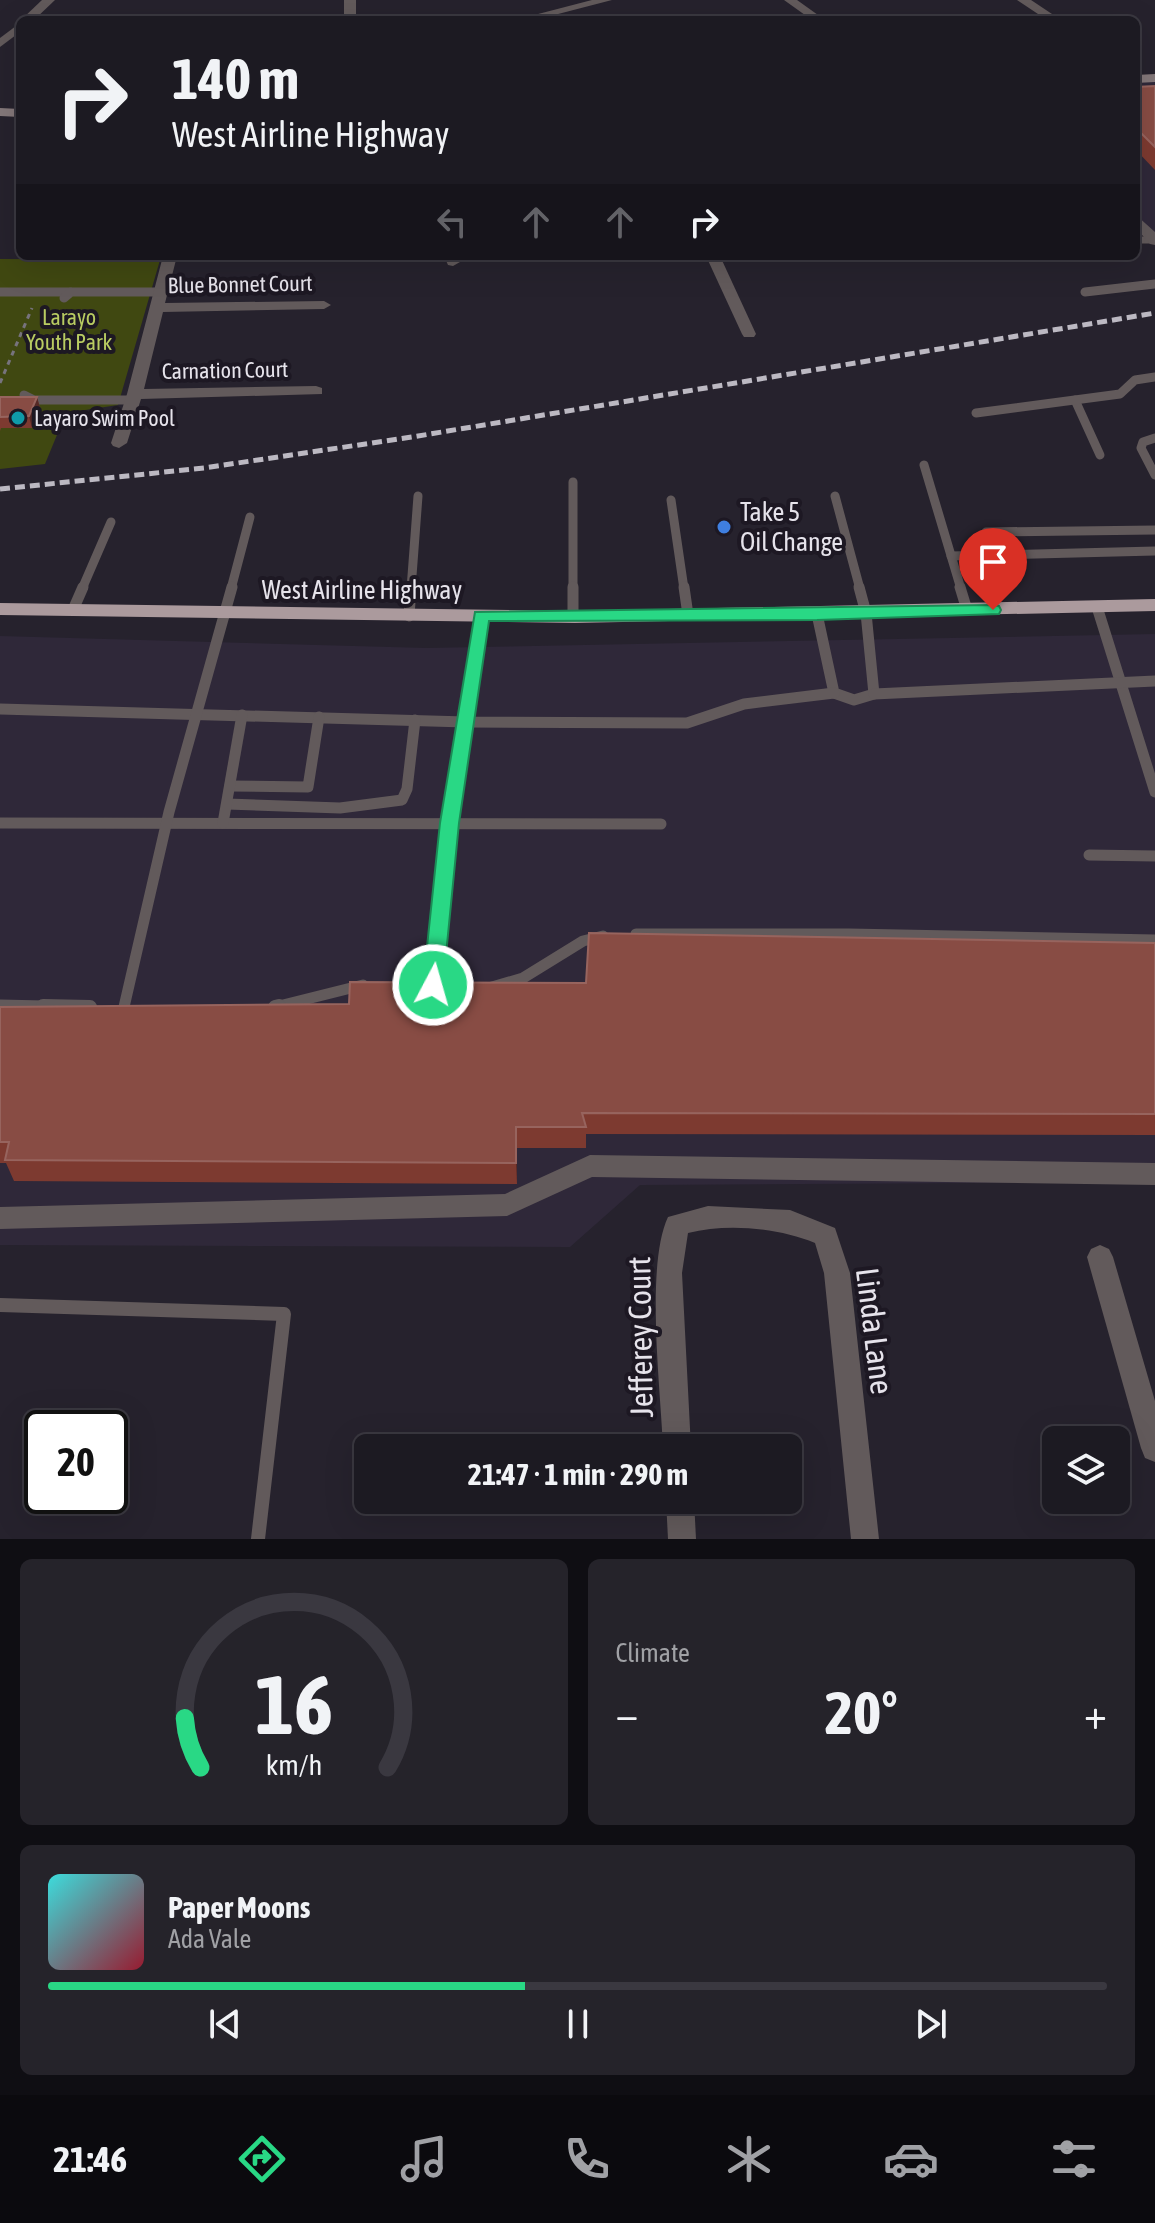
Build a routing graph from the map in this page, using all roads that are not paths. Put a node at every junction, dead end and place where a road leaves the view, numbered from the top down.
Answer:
1 (49, 0) edge
2 (606, 0) edge
3 (790, 0) edge
4 (1023, 0) edge
5 (31, 16) edge
6 (538, 16) edge
7 (813, 16) edge
8 (1049, 16) edge
9 (16, 29) edge
10 (0, 44) edge
11 (1140, 224) edge
12 (1154, 241) edge
13 (169, 260) edge
14 (715, 260) edge
15 (1155, 284) edge
16 (0, 292) edge
17 (1085, 292) dead end
18 (158, 300) junction
19 (324, 305) dead end
20 (749, 334) dead end
21 (1155, 377) edge
22 (316, 391) dead end
23 (24, 395) edge
24 (134, 397) junction
25 (1075, 400) junction
26 (976, 413) dead end
27 (1155, 438) edge
28 (119, 443) dead end
29 (1100, 455) dead end
30 (924, 465) dead end
31 (1155, 475) edge
32 (573, 482) dead end
33 (418, 496) dead end
34 (835, 496) dead end
35 (671, 500) dead end
36 (250, 517) dead end
37 (111, 522) dead end
38 (1155, 530) edge
39 (1155, 551) edge
40 (994, 554) junction
41 (951, 556) junction
42 (1155, 605) edge
43 (1097, 607) junction
44 (0, 609) edge
45 (73, 610) junction
46 (967, 610) junction
47 (866, 613) junction
48 (817, 614) junction
49 (225, 615) junction
50 (688, 615) junction
51 (409, 616) junction
52 (481, 616) junction
53 (573, 617) junction
54 (1155, 681) edge
55 (1121, 682) junction
56 (834, 693) junction
57 (874, 694) junction
58 (0, 709) edge
59 (199, 713) junction
60 (242, 715) junction
61 (319, 717) junction
62 (415, 720) junction
63 (466, 722) junction
64 (230, 786) junction
65 (1155, 792) edge
66 (227, 804) junction
67 (0, 823) edge
68 (166, 823) junction
69 (223, 823) junction
70 (450, 823) junction
71 (661, 824) dead end
72 (1089, 855) dead end
73 (1155, 856) edge
74 (1155, 940) edge
75 (377, 985) edge
76 (419, 985) edge
77 (433, 985) junction
78 (448, 986) edge
79 (478, 986) edge
80 (0, 1005) edge
81 (124, 1007) junction
82 (139, 1008) edge
83 (259, 1009) edge
84 (1155, 1174) edge
85 (0, 1218) edge
86 (677, 1225) joint
87 (1100, 1257) dead end
88 (0, 1305) edge
89 (676, 1434) edge
90 (1155, 1448) edge
91 (681, 1514) edge
92 (258, 1539) edge
93 (682, 1539) edge
94 (865, 1539) edge

1 - 5 street
2 - 6 street
3 - 7 street
4 - 8 street
9 - 10 street
11 - 12 street
13 - 18 street
14 - 20 street
15 - 17 lane
16 - 18 lane
18 - 19 street, Blue Bonnet Court
18 - 24 street
21 - 25 lane
22 - 24 street, Carnation Court
23 - 24 lane
24 - 28 street
25 - 26 lane
25 - 29 lane
27 - 31 lane
30 - 41 lane
32 - 53 lane
33 - 51 lane
34 - 47 lane
35 - 50 lane
36 - 49 lane
37 - 45 lane
38 - 40 lane
39 - 40 lane
40 - 41 lane
41 - 46 lane
42 - 43 highway, West Airline Highway
43 - 46 highway, West Airline Highway
43 - 55 lane
44 - 45 highway, West Airline Highway
45 - 49 highway, West Airline Highway
46 - 47 highway, West Airline Highway
47 - 48 highway, West Airline Highway
47 - 57 lane
48 - 50 highway, West Airline Highway
48 - 56 lane
49 - 51 highway, West Airline Highway
49 - 59 lane
50 - 53 highway, West Airline Highway
51 - 52 highway, West Airline Highway
52 - 53 highway, West Airline Highway
52 - 63 lane
54 - 55 lane
55 - 57 lane
55 - 65 lane
56 - 57 lane
56 - 63 lane
58 - 59 lane
59 - 60 lane
59 - 68 lane
60 - 61 lane
60 - 64 lane
61 - 62 lane
61 - 64 lane
62 - 63 lane
62 - 66 lane
63 - 70 lane
64 - 66 lane
66 - 69 lane
67 - 68 lane
68 - 69 lane
68 - 81 lane
69 - 70 lane
70 - 71 lane
70 - 77 lane
72 - 73 lane
74 - 79 lane
75 - 83 lane
76 - 77 lane
77 - 78 lane
80 - 81 lane
81 - 82 lane
84 - 85 street
86 - 89 street, Jefferey Court
86 - 94 street, Linda Lane
87 - 90 street
88 - 92 lane
91 - 93 street

